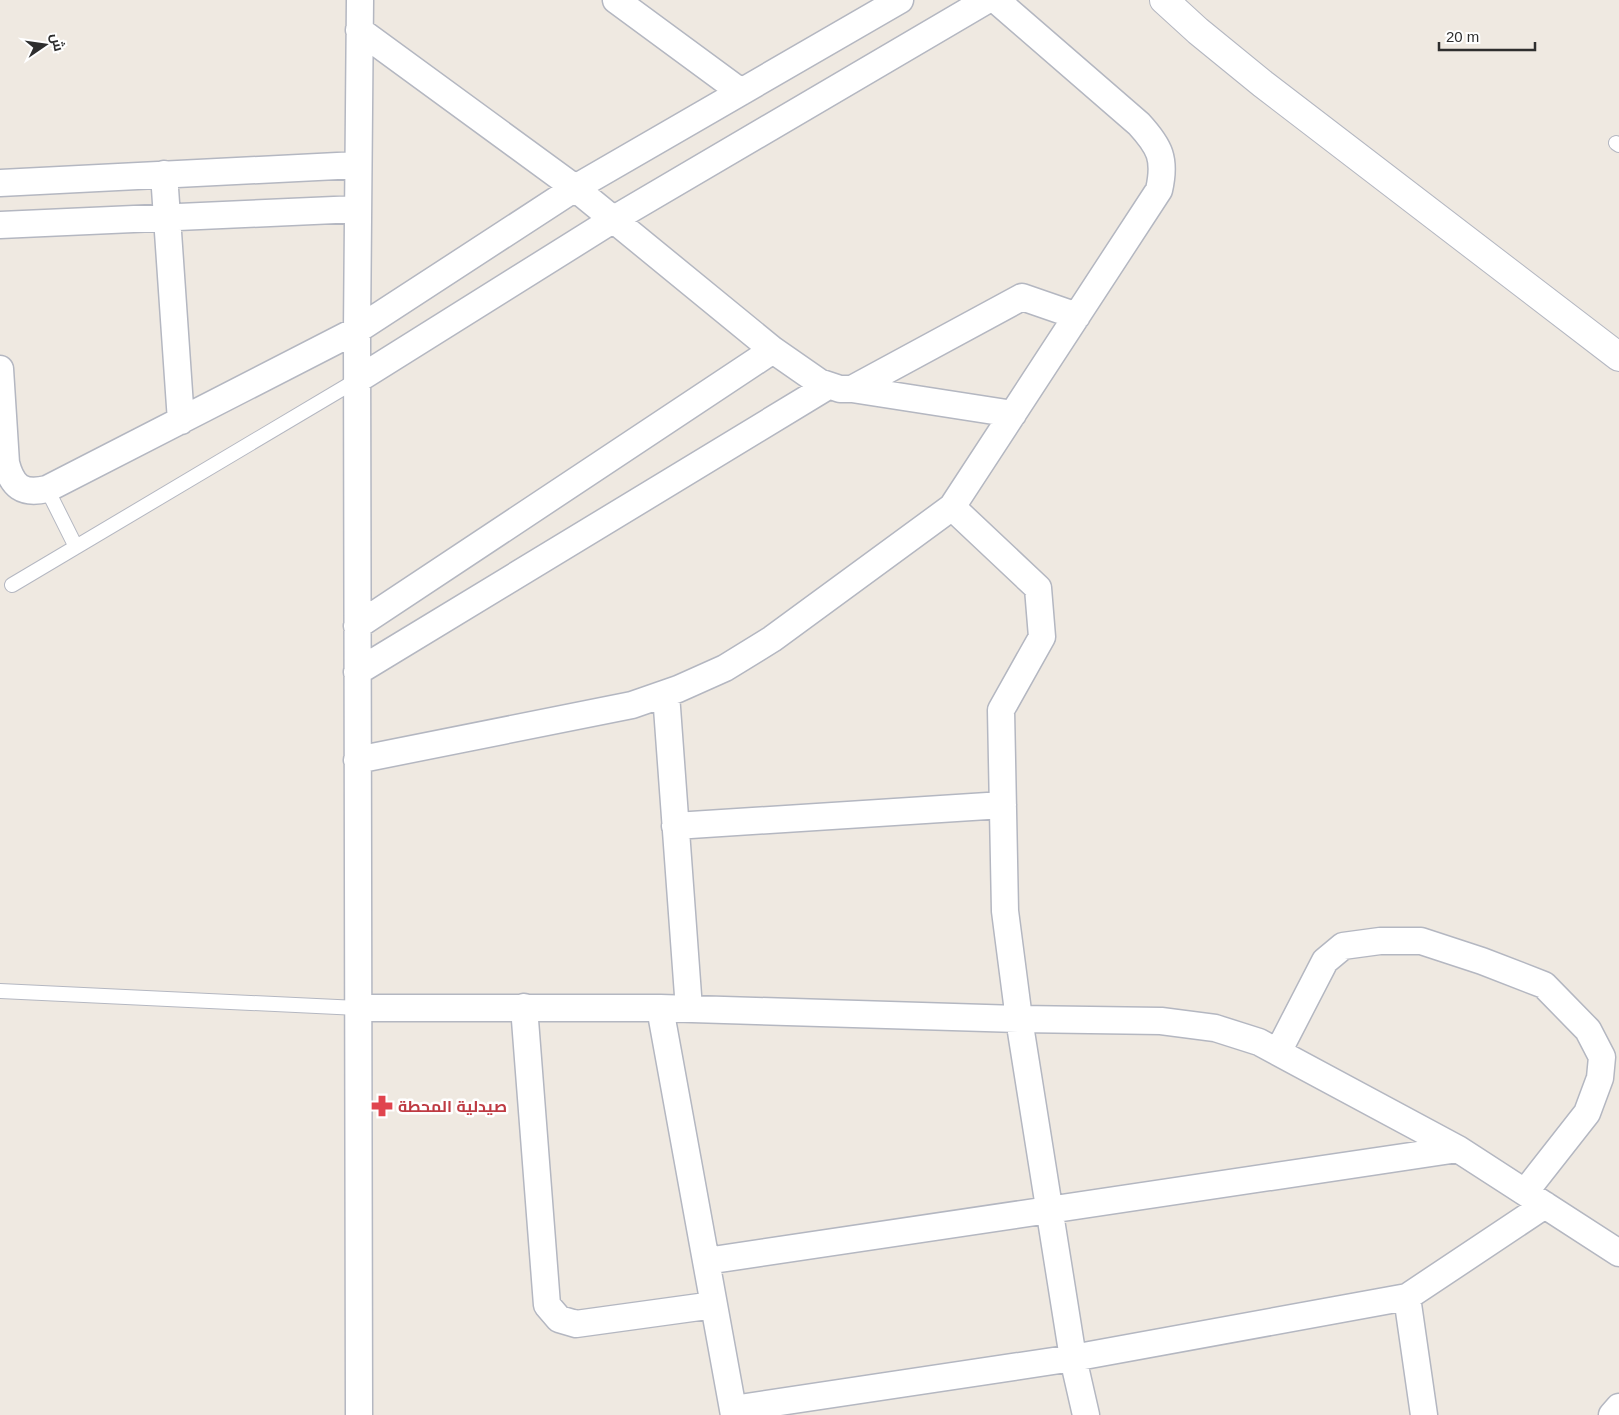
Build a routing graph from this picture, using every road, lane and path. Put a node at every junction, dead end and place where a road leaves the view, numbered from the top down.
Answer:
1 (360, 0) edge
2 (616, 0) edge
3 (987, 0) edge
4 (996, 0) edge
5 (1164, 0) edge
6 (890, 2) edge
7 (359, 30) junction
8 (741, 92) junction
9 (358, 164) junction
10 (164, 174) junction
11 (0, 183) edge
12 (575, 188) junction
13 (357, 209) junction
14 (165, 218) junction
15 (614, 219) junction
16 (0, 225) edge
17 (1077, 316) junction
18 (357, 330) junction
19 (773, 350) junction
20 (1619, 357) edge
21 (357, 380) junction
22 (0, 381) edge
23 (840, 387) junction
24 (1013, 414) junction
25 (180, 421) junction
26 (47, 489) junction
27 (952, 507) junction
28 (76, 547) junction
29 (12, 585) dead end
30 (357, 626) junction
31 (357, 672) junction
32 (666, 694) junction
33 (358, 760) junction
34 (1003, 805) junction
35 (675, 826) junction
36 (0, 991) edge
37 (358, 1008) junction
38 (524, 1008) junction
39 (660, 1008) junction
40 (689, 1009) junction
41 (1019, 1019) junction
42 (1278, 1052) junction
43 (1458, 1149) junction
44 (1535, 1198) junction
45 (1050, 1210) junction
46 (1619, 1252) edge
47 (706, 1261) junction
48 (1407, 1297) junction
49 (714, 1305) junction
50 (1073, 1358) junction
51 (1619, 1406) edge
52 (734, 1412) edge
53 (359, 1415) edge
54 (1086, 1415) edge
55 (1424, 1415) edge
56 (1612, 1415) edge

1 - 7 street
2 - 8 street
3 - 15 street
4 - 17 street
5 - 20 main road
6 - 8 street
7 - 9 street
7 - 12 street
8 - 12 street
9 - 10 street
9 - 13 street
10 - 11 street
10 - 14 street
12 - 15 street
12 - 18 street
13 - 14 street
13 - 18 street
14 - 16 street
14 - 25 street
15 - 19 street
15 - 21 street
17 - 23 street
17 - 24 street
18 - 21 street
18 - 25 street
19 - 23 street
19 - 30 street
21 - 28 lane
21 - 30 street
22 - 26 street
23 - 24 street
23 - 31 street
24 - 27 street
25 - 26 street
26 - 28 lane
27 - 32 street
27 - 34 street
28 - 29 lane
30 - 31 street
31 - 33 street
32 - 33 street
32 - 35 street
33 - 37 street
34 - 35 street
34 - 41 street
35 - 40 street
36 - 37 lane
37 - 38 street
37 - 53 street
38 - 39 street
38 - 49 street
39 - 40 street
39 - 47 street
40 - 41 street
41 - 42 street
41 - 45 street
42 - 43 street
42 - 44 street
43 - 44 street
43 - 45 street
44 - 46 street
44 - 48 street
45 - 47 street
45 - 50 street
47 - 49 street
48 - 50 street
48 - 55 street
49 - 52 street
50 - 52 street
50 - 54 street
51 - 56 street

